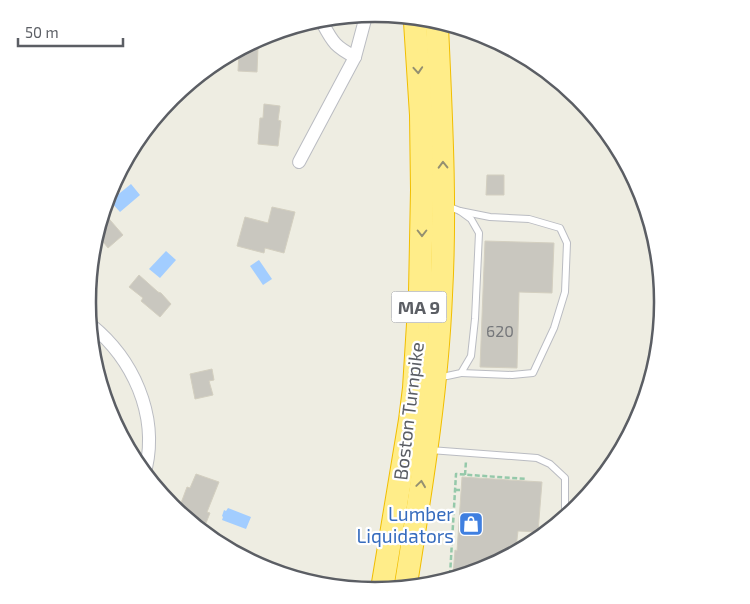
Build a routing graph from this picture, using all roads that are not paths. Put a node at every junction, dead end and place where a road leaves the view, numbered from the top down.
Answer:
1 (364, 23) edge
2 (415, 26) edge
3 (325, 27) edge
4 (437, 30) edge
5 (355, 57) junction
6 (299, 162) dead end
7 (451, 208) junction
8 (97, 330) edge
9 (461, 373) junction
10 (435, 377) junction
11 (426, 449) junction
12 (147, 462) edge
13 (565, 507) edge
14 (407, 579) edge
15 (383, 582) edge

1 - 5 street
2 -> 15 highway, Boston Turnpike / MA 9
3 - 5 street
7 -> 4 highway, Boston Turnpike / MA 9
5 - 6 street
7 - 9 lane
7 - 9 lane
7 - 10 highway, Boston Turnpike / MA 9
8 - 12 street
9 - 10 lane
10 - 11 highway, Boston Turnpike / MA 9
11 - 13 lane
14 -> 11 highway, Boston Turnpike / MA 9

